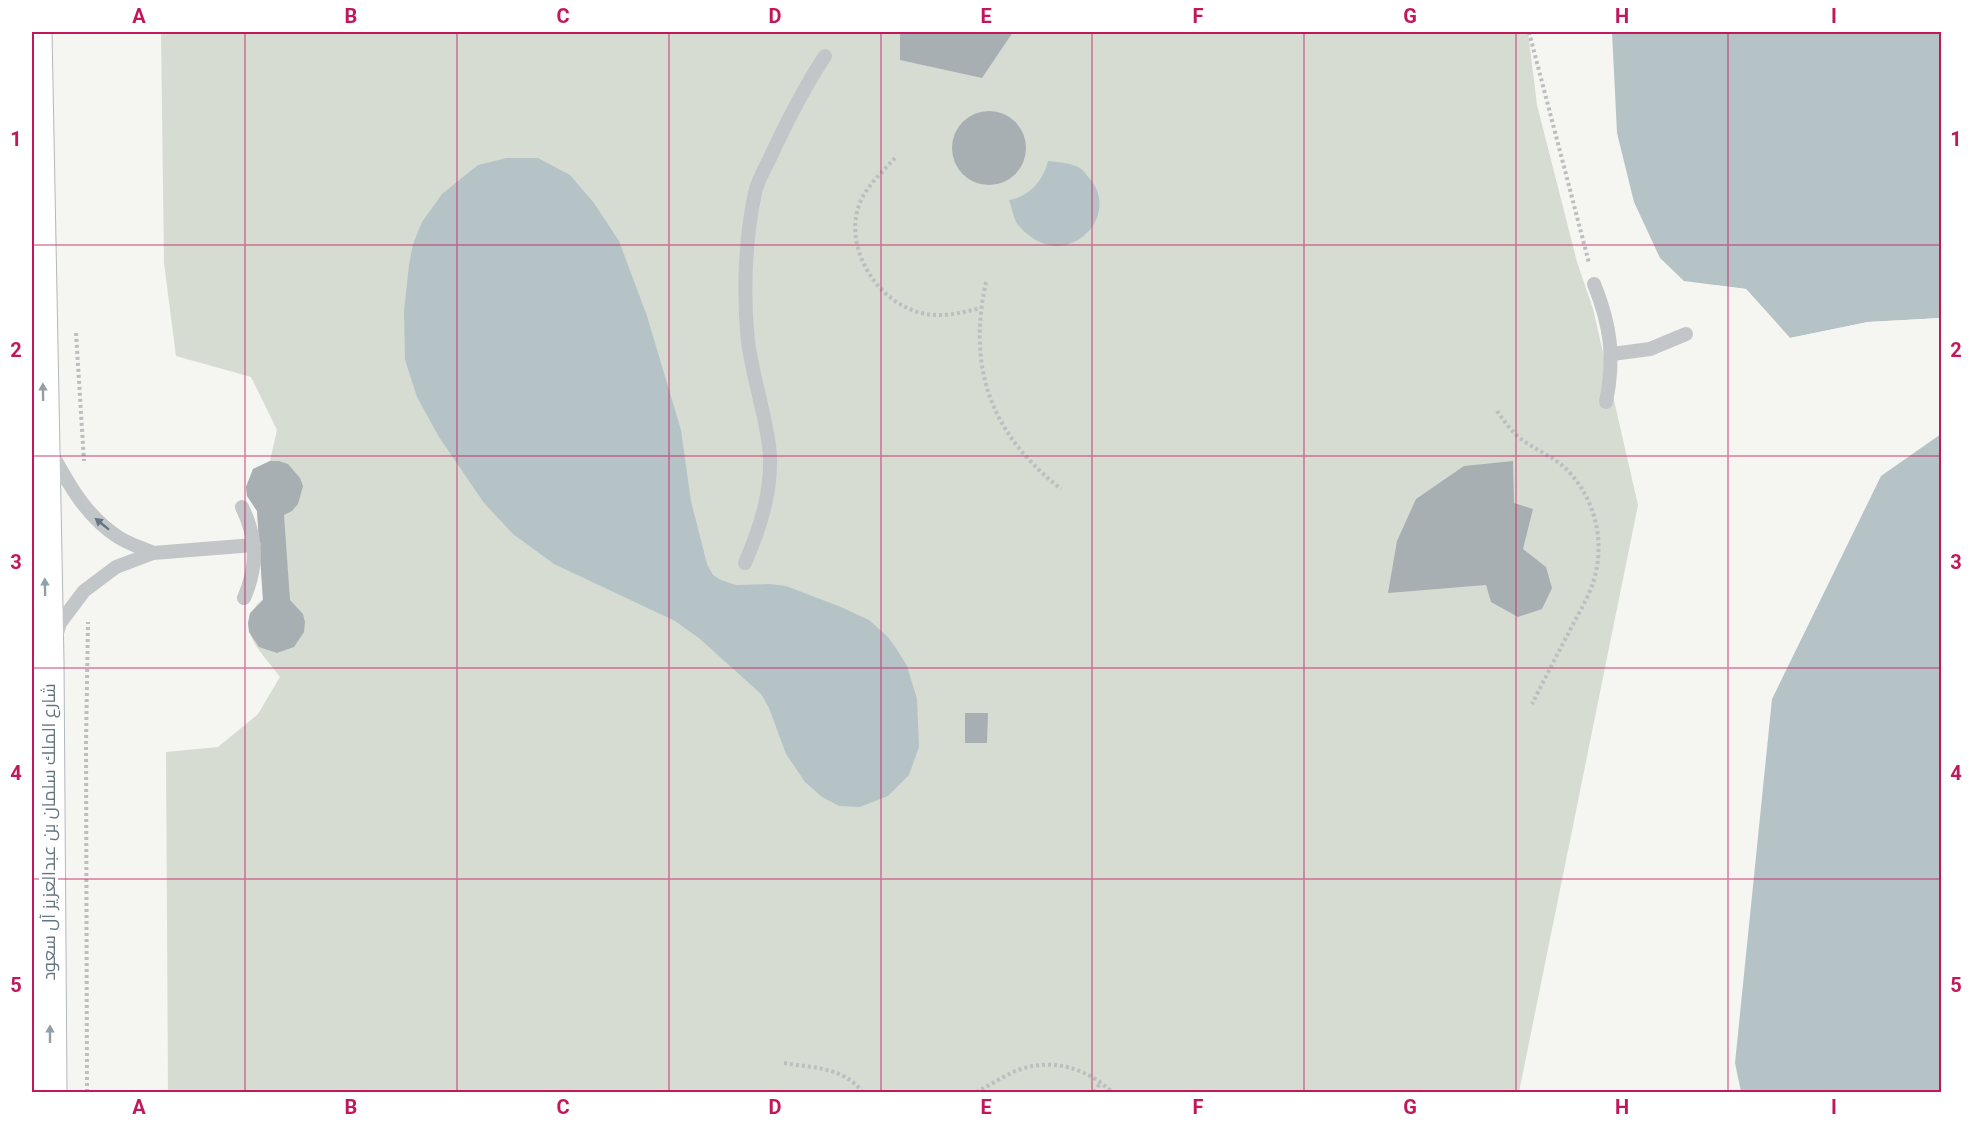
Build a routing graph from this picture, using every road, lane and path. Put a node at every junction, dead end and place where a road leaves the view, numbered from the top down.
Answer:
1 (35, 32) edge
2 (1529, 32) edge
3 (825, 56) dead end
4 (895, 158) dead end
5 (986, 282) dead end
6 (1594, 284) joint
7 (980, 308) junction
8 (1686, 334) dead end
9 (1612, 354) junction
10 (1606, 402) dead end
11 (1497, 411) dead end
12 (44, 437) junction
13 (1061, 489) dead end
14 (242, 507) dead end
15 (254, 545) junction
16 (153, 553) junction
17 (745, 563) dead end
18 (244, 598) dead end
19 (47, 661) junction
20 (1532, 704) dead end
21 (784, 1063) dead end
22 (1101, 1082) junction
23 (50, 1092) edge
24 (862, 1092) edge
25 (976, 1092) edge
26 (1094, 1092) edge
27 (1112, 1092) edge

12 -> 1 main road, شارع الملك سلمان بن عبدالعزيز آل سعود
2 - 6 path
3 - 17 lane
4 - 7 path
5 - 7 path
6 - 9 lane
7 - 13 path
8 - 9 lane
9 - 10 lane
11 - 20 path
16 -> 12 lane
19 -> 12 main road, شارع الملك سلمان بن عبدالعزيز آل سعود
14 - 15 lane
15 - 16 lane
15 - 18 lane
16 - 19 lane
23 -> 19 main road, شارع الملك سلمان بن عبدالعزيز آل سعود
21 - 24 path
22 - 25 path
22 - 26 path
22 - 27 path

